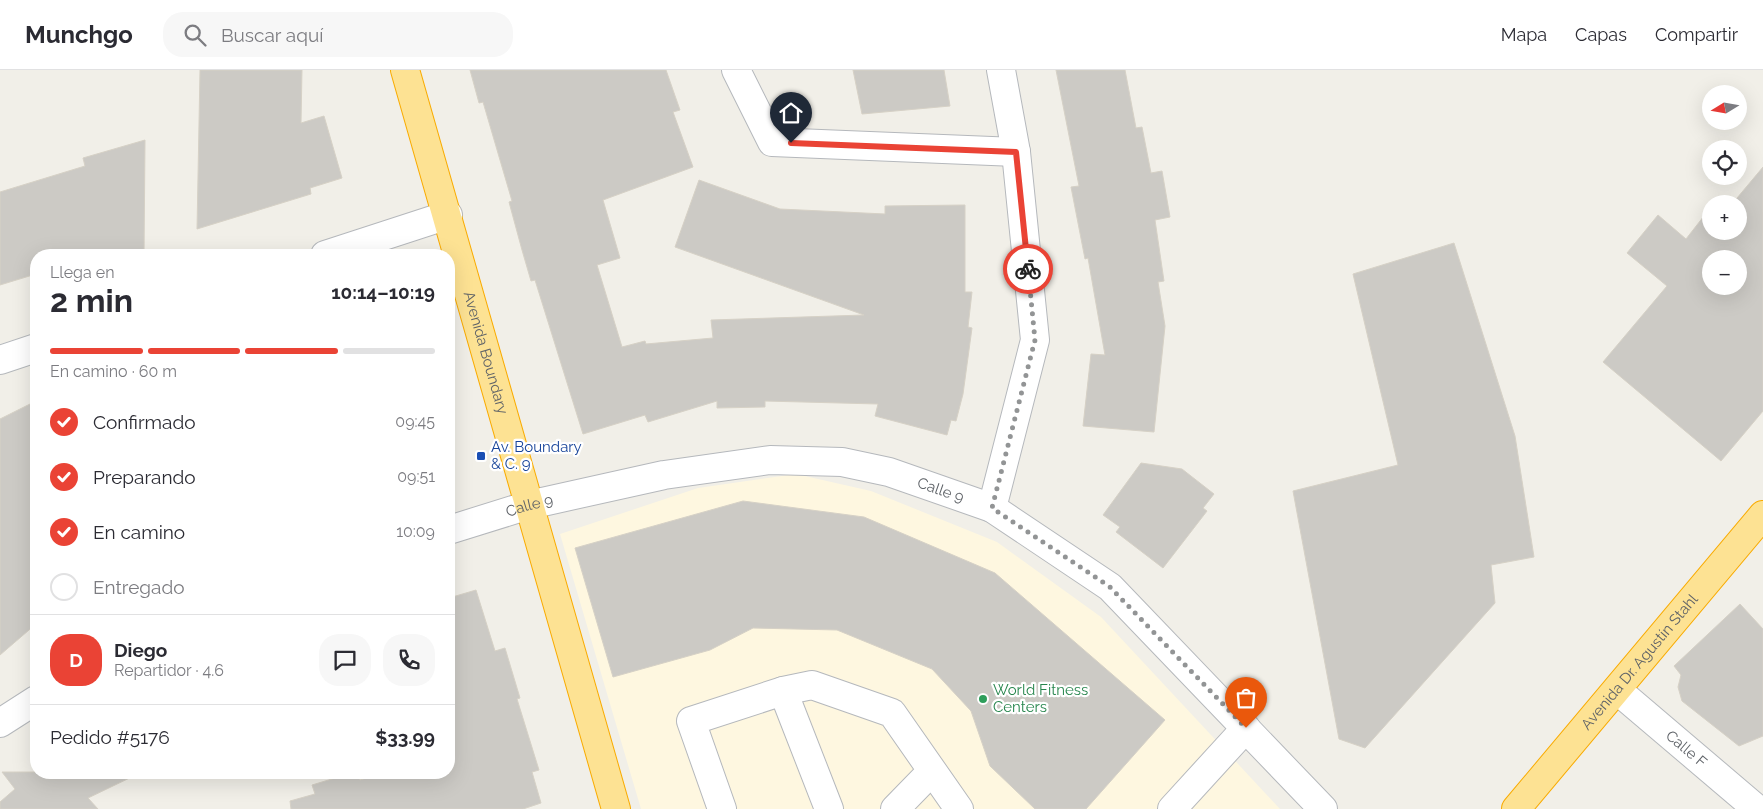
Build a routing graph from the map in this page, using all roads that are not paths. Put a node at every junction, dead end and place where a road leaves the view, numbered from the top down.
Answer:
1 (405, 70) edge
2 (736, 70) edge
3 (1001, 70) edge
4 (1016, 152) junction
5 (448, 215) junction
6 (343, 249) edge
7 (30, 350) edge
8 (0, 360) edge
9 (529, 505) junction
10 (992, 508) junction
11 (1763, 515) edge
12 (455, 528) edge
13 (1617, 690) junction
14 (784, 692) junction
15 (30, 704) edge
16 (0, 723) edge
17 (1246, 728) junction
18 (931, 772) junction
19 (616, 809) edge
20 (722, 809) edge
21 (829, 809) edge
22 (895, 809) edge
23 (959, 809) edge
24 (1172, 809) edge
25 (1323, 809) edge
26 (1516, 809) edge
27 (1757, 809) edge

1 - 5 highway, Avenida Boundary
2 - 4 street
3 - 4 street
4 - 10 street
5 - 6 street
5 - 9 highway, Avenida Boundary
7 - 8 street
9 - 10 street, Calle 9
9 - 12 street, Calle 9
9 - 19 highway, Avenida Boundary
10 - 17 street, Calle 9
11 - 13 highway, Avenida Dr. Agustín Stahl
13 - 26 highway, Avenida Dr. Agustín Stahl
13 - 27 street, Calle F
14 - 18 street
14 - 20 street
14 - 21 street
15 - 16 street
17 - 24 street
17 - 25 street, Calle 9
18 - 22 street
18 - 23 street

